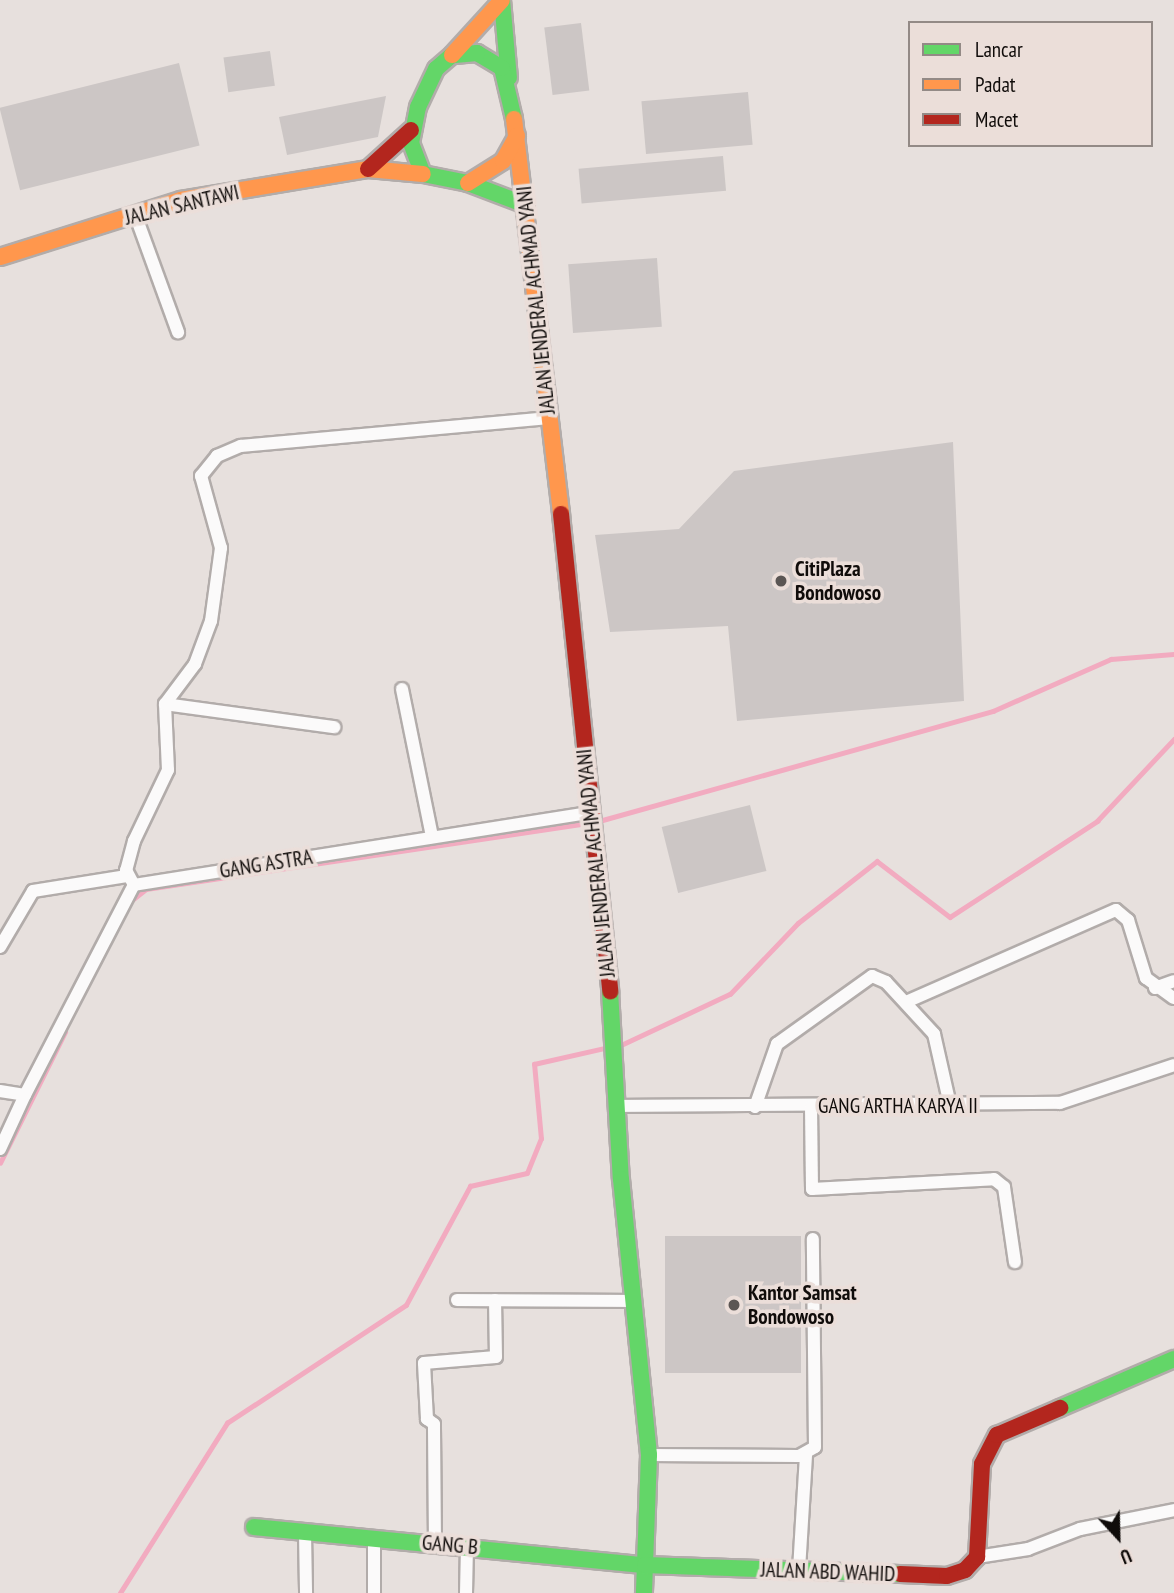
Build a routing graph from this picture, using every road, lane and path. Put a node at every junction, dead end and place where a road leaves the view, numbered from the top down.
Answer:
1 (502, 0) edge
2 (452, 55) junction
3 (509, 80) junction
4 (411, 130) junction
5 (518, 135) junction
6 (368, 169) junction
7 (422, 174) junction
8 (468, 183) junction
9 (526, 205) junction
10 (135, 214) junction
11 (0, 257) edge
12 (178, 332) dead end
13 (549, 418) junction
14 (402, 689) dead end
15 (165, 704) junction
16 (334, 727) dead end
17 (589, 813) junction
18 (432, 837) junction
19 (131, 880) junction
20 (0, 947) edge
21 (1174, 981) edge
22 (1155, 988) junction
23 (1174, 998) edge
24 (906, 1002) junction
25 (1174, 1065) edge
26 (0, 1091) edge
27 (25, 1095) junction
28 (950, 1105) junction
29 (616, 1106) junction
30 (755, 1107) junction
31 (811, 1107) junction
32 (0, 1149) edge
33 (813, 1239) dead end
34 (1015, 1262) dead end
35 (457, 1300) dead end
36 (495, 1300) junction
37 (634, 1301) junction
38 (1174, 1359) edge
39 (806, 1454) junction
40 (649, 1455) junction
41 (1174, 1510) edge
42 (254, 1527) dead end
43 (305, 1533) junction
44 (374, 1539) junction
45 (435, 1543) junction
46 (467, 1546) junction
47 (977, 1557) junction
48 (645, 1565) junction
49 (799, 1570) junction
50 (306, 1593) edge
51 (374, 1593) edge
52 (466, 1593) edge
53 (644, 1593) edge

1 - 2 main road
1 - 3 main road
2 - 3 main road
2 - 4 main road
3 - 5 main road
4 - 6 main road
4 - 7 main road
5 - 8 main road
5 - 9 main road, JALAN JENDERAL ACHMAD YANI
6 - 7 main road, JALAN SANTAWI
6 - 10 main road, JALAN SANTAWI
7 - 8 main road
8 - 9 main road
9 - 13 main road, JALAN JENDERAL ACHMAD YANI
10 - 11 main road, JALAN SANTAWI
10 - 12 street
13 - 15 street
13 - 17 main road, JALAN JENDERAL ACHMAD YANI
14 - 18 street
15 - 16 street
15 - 19 street
17 - 18 street, GANG ASTRA
17 - 29 main road, JALAN JENDERAL ACHMAD YANI
18 - 19 street, GANG ASTRA
19 - 20 street, GANG ASTRA
19 - 27 street
21 - 22 street
22 - 23 street
22 - 24 street
24 - 28 street
24 - 30 street
25 - 28 street, GANG ARTHA KARYA II
26 - 27 street
27 - 32 street
28 - 31 street, GANG ARTHA KARYA II
29 - 30 street, GANG ARTHA KARYA II
29 - 37 main road, JALAN JENDERAL ACHMAD YANI
30 - 31 street, GANG ARTHA KARYA II
31 - 34 street
33 - 39 street
35 - 36 street
36 - 37 street
36 - 45 street
37 - 40 main road, JALAN JENDERAL ACHMAD YANI
38 - 47 main road
39 - 40 street
39 - 49 street
40 - 48 main road, JALAN JENDERAL ACHMAD YANI
41 - 47 street
42 - 43 main road, GANG B
43 - 44 main road, GANG B
43 - 50 street
44 - 45 main road, GANG B
44 - 51 street
45 - 46 main road, GANG B
46 - 48 main road, GANG B
46 - 52 street
47 - 49 main road, JALAN ABD WAHID
48 - 49 main road, JALAN ABD WAHID
48 - 53 main road, JALAN JENDERAL ACHMAD YANI

